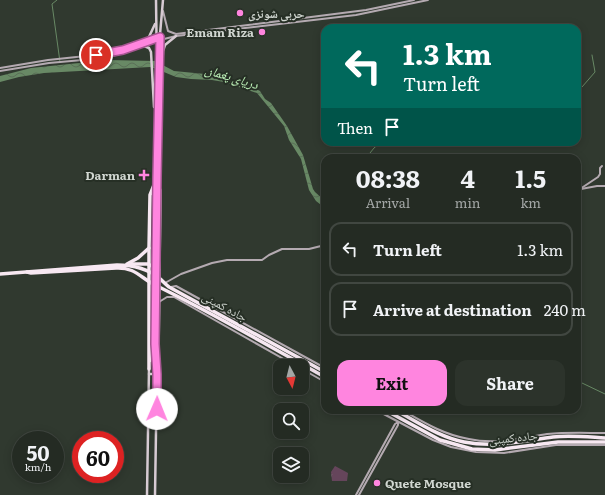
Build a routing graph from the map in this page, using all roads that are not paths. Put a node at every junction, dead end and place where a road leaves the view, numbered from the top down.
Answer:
1 (156, 0) edge
2 (163, 0) edge
3 (414, 0) edge
4 (428, 0) edge
5 (163, 11) junction
6 (156, 12) junction
7 (156, 22) junction
8 (176, 36) junction
9 (160, 38) junction
10 (156, 40) junction
11 (144, 44) junction
12 (156, 46) junction
13 (151, 52) junction
14 (159, 60) junction
15 (0, 69) edge
16 (160, 73) junction
17 (155, 114) junction
18 (156, 142) junction
19 (602, 166) dead end
20 (156, 186) junction
21 (605, 186) edge
22 (581, 188) edge
23 (581, 189) edge
24 (321, 246) edge
25 (149, 248) junction
26 (150, 264) junction
27 (126, 265) junction
28 (160, 271) junction
29 (27, 272) junction
30 (149, 272) junction
31 (0, 274) edge
32 (159, 278) junction
33 (149, 282) junction
34 (164, 283) junction
35 (159, 287) junction
36 (169, 287) junction
37 (159, 302) junction
38 (154, 344) junction
39 (284, 359) edge
40 (321, 366) edge
41 (149, 368) junction
42 (157, 368) junction
43 (321, 370) edge
44 (309, 373) edge
45 (149, 374) junction
46 (157, 374) junction
47 (321, 375) edge
48 (321, 380) edge
49 (385, 414) edge
50 (391, 414) edge
51 (401, 414) edge
52 (405, 414) edge
53 (406, 414) edge
54 (148, 420) junction
55 (156, 420) junction
56 (399, 420) junction
57 (605, 433) edge
58 (605, 438) edge
59 (605, 442) edge
60 (605, 445) edge
61 (486, 452) junction
62 (368, 476) junction
63 (147, 495) edge
64 (155, 495) edge
65 (356, 495) edge
66 (359, 495) edge

1 - 6 main road
2 - 5 main road
3 - 5 street
4 - 8 street
5 - 6 main road
5 - 9 main road
6 - 7 main road
7 - 10 main road
7 - 11 main road
8 - 9 street
8 - 14 main road
9 - 10 street
9 - 14 main road
10 - 11 street
10 - 12 main road
11 - 13 main road
11 - 15 street
12 - 13 main road
12 - 14 main road
13 - 17 main road
14 - 16 main road
16 - 17 main road
16 - 18 main road
17 - 18 main road
18 - 20 main road
19 - 22 street
20 - 25 highway
20 - 28 highway
20 - 38 main road, bridge
21 - 23 street
24 - 34 street
25 - 26 highway
25 - 27 highway
26 - 27 highway
26 - 28 highway
26 - 30 highway
27 - 29 highway
27 - 30 highway, جاده کمپنی
28 - 32 highway
29 - 31 highway
29 - 33 highway, جاده کمپنی
30 - 32 highway, جاده کمپنی
30 - 33 highway
32 - 34 highway, جاده کمپنی
32 - 35 highway
33 - 35 highway, جاده کمپنی
33 - 41 highway
34 - 36 highway, جاده کمپنی
35 - 37 highway
35 - 47 highway, جاده کمپنی
36 - 40 street
36 - 43 highway, جاده کمپنی
37 - 39 street
37 - 42 highway
38 - 41 main road
38 - 42 main road
41 - 45 main road
42 - 46 main road
44 - 48 street
45 - 46 main road
45 - 54 main road
46 - 55 main road
49 - 56 street
50 - 56 highway, جاده کمپنی
51 - 56 street
52 - 58 highway, جاده کمپنی
53 - 57 street
54 - 55 main road
54 - 63 main road
55 - 64 main road
56 - 61 highway, جاده کمپنی
56 - 62 street
59 - 61 highway, جاده کمپنی
60 - 61 street
62 - 65 street
62 - 66 street

